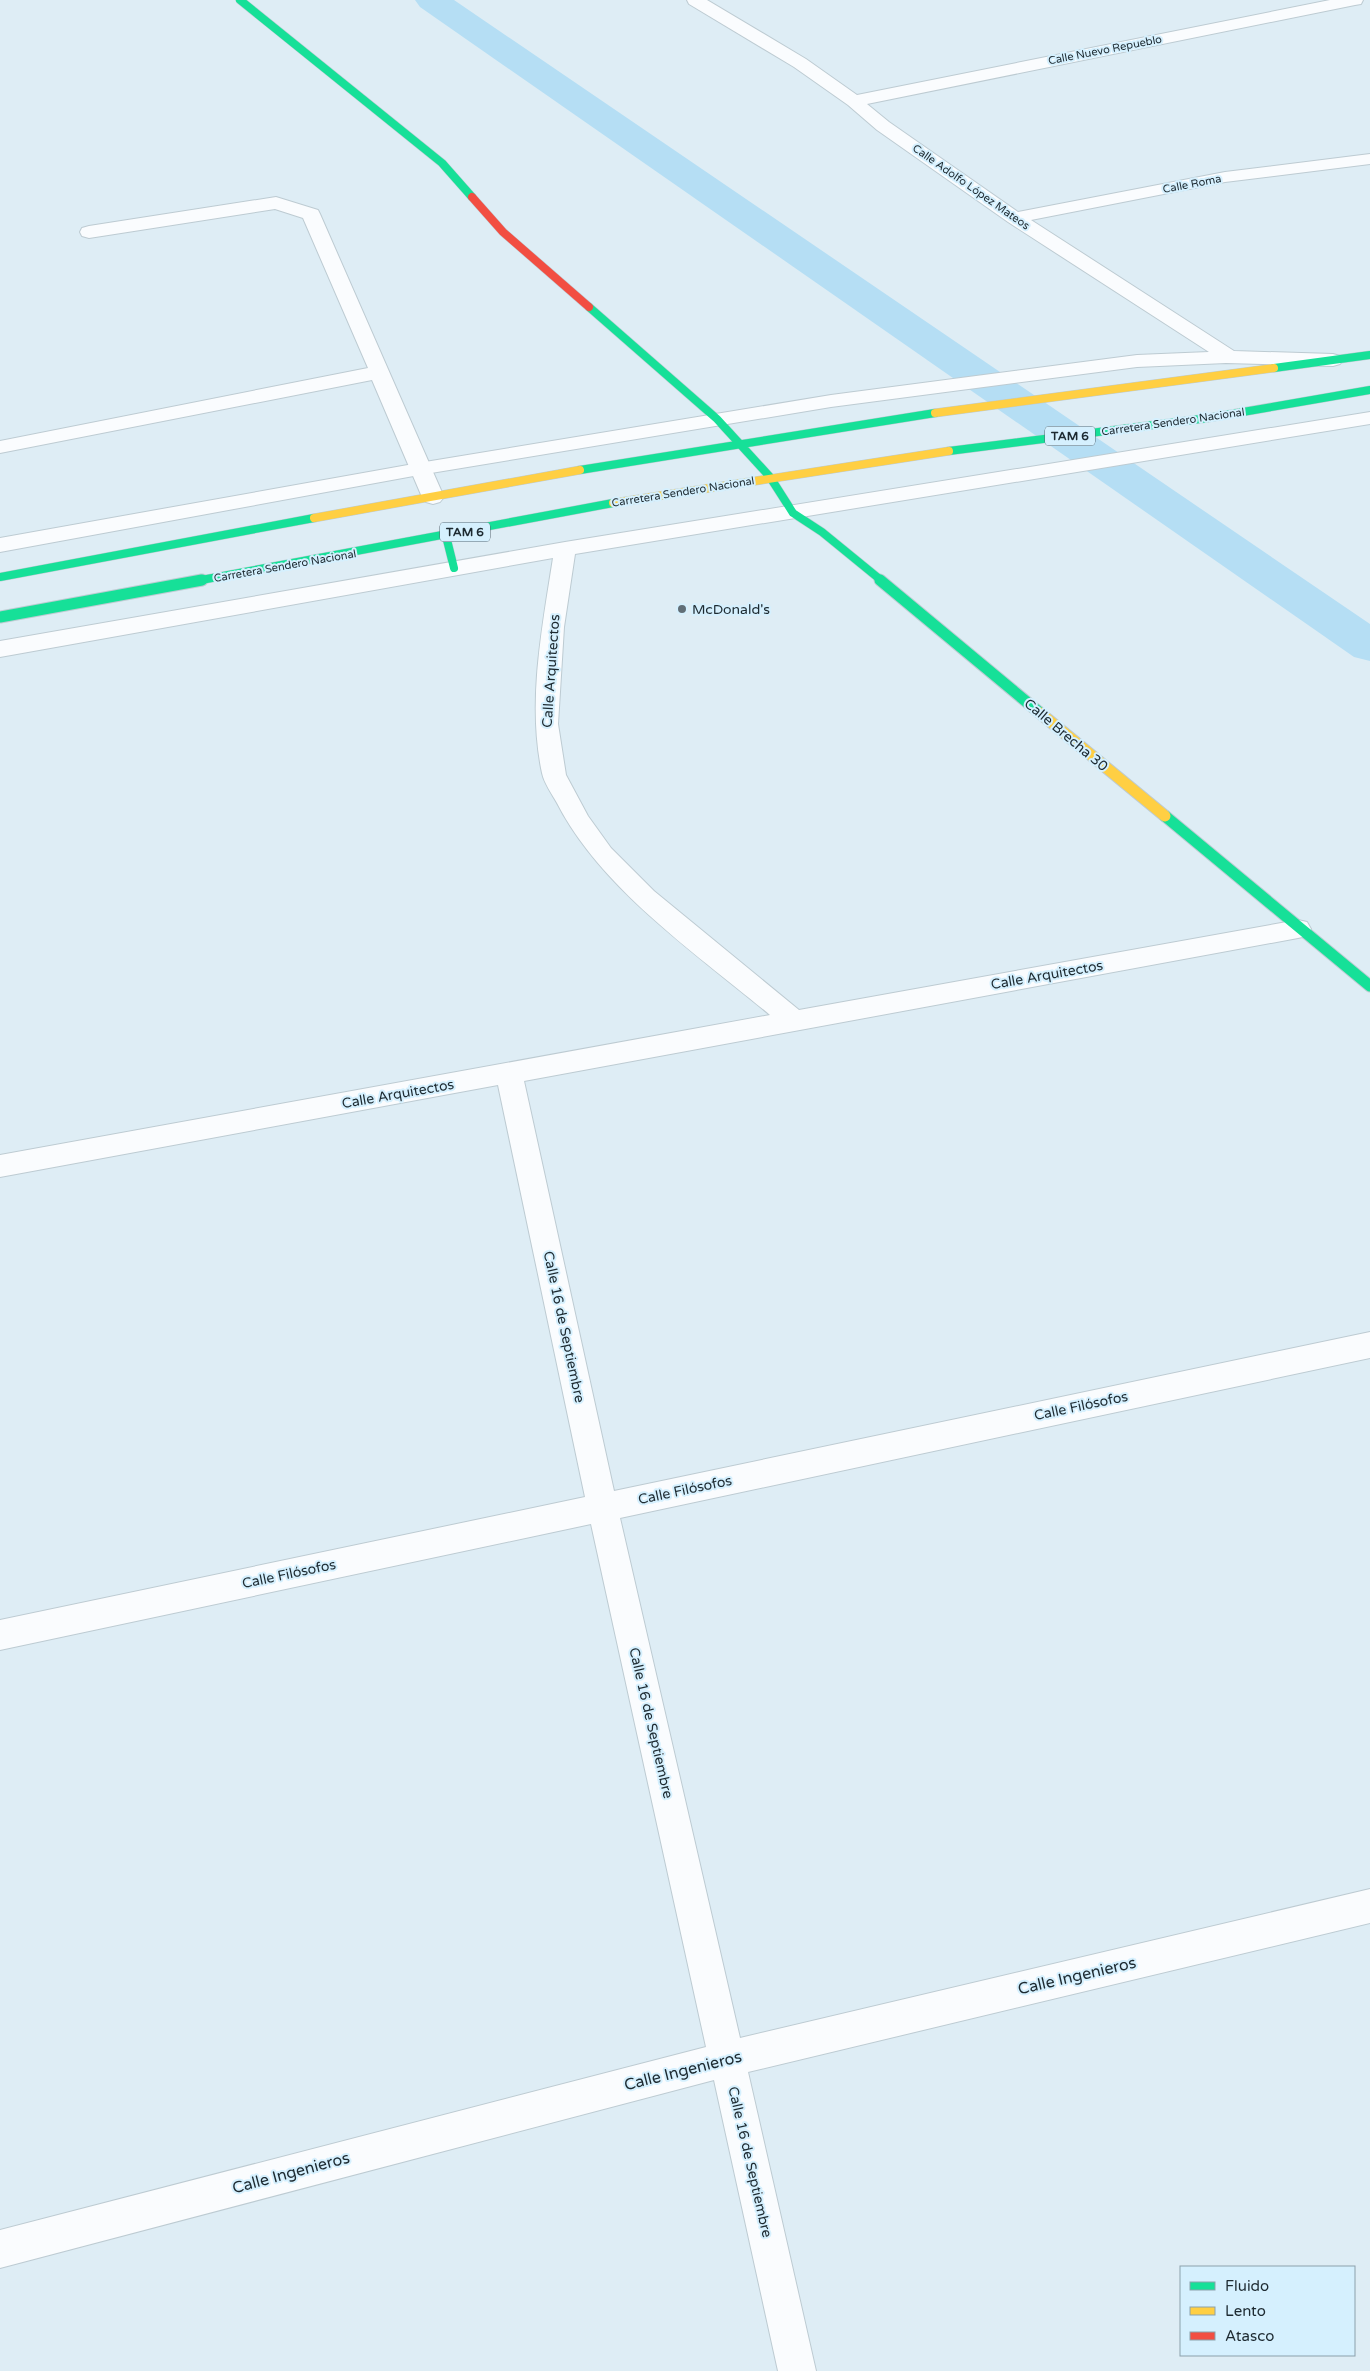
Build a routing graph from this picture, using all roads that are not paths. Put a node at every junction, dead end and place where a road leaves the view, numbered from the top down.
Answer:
1 (240, 0) edge
2 (695, 0) edge
3 (1355, 0) edge
4 (854, 101) junction
5 (1370, 159) edge
6 (1015, 218) junction
7 (89, 232) dead end
8 (1370, 356) edge
9 (1231, 357) junction
10 (1340, 360) junction
11 (380, 372) junction
12 (1247, 372) junction
13 (1370, 390) edge
14 (1349, 393) junction
15 (1370, 406) edge
16 (1370, 418) edge
17 (717, 419) junction
18 (740, 443) junction
19 (0, 447) edge
20 (419, 469) junction
21 (770, 477) junction
22 (433, 497) junction
23 (793, 513) junction
24 (446, 536) junction
25 (0, 545) edge
26 (564, 550) junction
27 (454, 568) junction
28 (0, 577) edge
29 (0, 617) edge
30 (0, 649) edge
31 (1298, 929) junction
32 (1370, 986) edge
33 (795, 1020) junction
34 (508, 1074) junction
35 (0, 1166) edge
36 (1370, 1345) edge
37 (603, 1508) junction
38 (0, 1635) edge
39 (1370, 1906) edge
40 (727, 2060) junction
41 (0, 2249) edge
42 (797, 2371) edge

1 - 17 main road, Calle Brecha 30
2 - 4 street, Calle Adolfo López Mateos
3 - 4 street, Calle Nuevo Repueblo
4 - 6 street, Calle Adolfo López Mateos
5 - 6 street, Calle Roma
6 - 9 street, Calle Adolfo López Mateos
7 - 11 street
8 - 10 main road
9 - 10 street
9 - 12 street, Calle Adolfo López Mateos
9 - 17 street
10 - 12 main road
11 - 19 street
11 - 20 street
12 - 18 main road
13 - 14 main road, Carretera Sendero Nacional / TAM 6
14 - 15 street
14 - 21 main road, Carretera Sendero Nacional / TAM 6
16 - 23 street
17 - 18 main road, Calle Brecha 30
17 - 20 street
18 - 21 main road, Calle Brecha 30
18 - 22 main road
20 - 22 street
20 - 25 street
21 - 23 main road, Calle Brecha 30
21 - 24 main road, Carretera Sendero Nacional / TAM 6
22 - 28 main road
23 - 26 street
23 - 31 main road, Calle Brecha 30
24 - 27 main road
24 - 29 main road, Carretera Sendero Nacional / TAM 6
26 - 27 street
26 - 33 street, Calle Arquitectos
27 - 30 street
31 - 32 main road, Calle Brecha 30
31 - 33 street, Calle Arquitectos
33 - 34 street, Calle Arquitectos
34 - 35 street, Calle Arquitectos
34 - 37 street, Calle 16 de Septiembre
36 - 37 street, Calle Filósofos
37 - 38 street, Calle Filósofos
37 - 40 street, Calle 16 de Septiembre
39 - 40 street, Calle Ingenieros
40 - 41 street, Calle Ingenieros
40 - 42 street, Calle 16 de Septiembre

